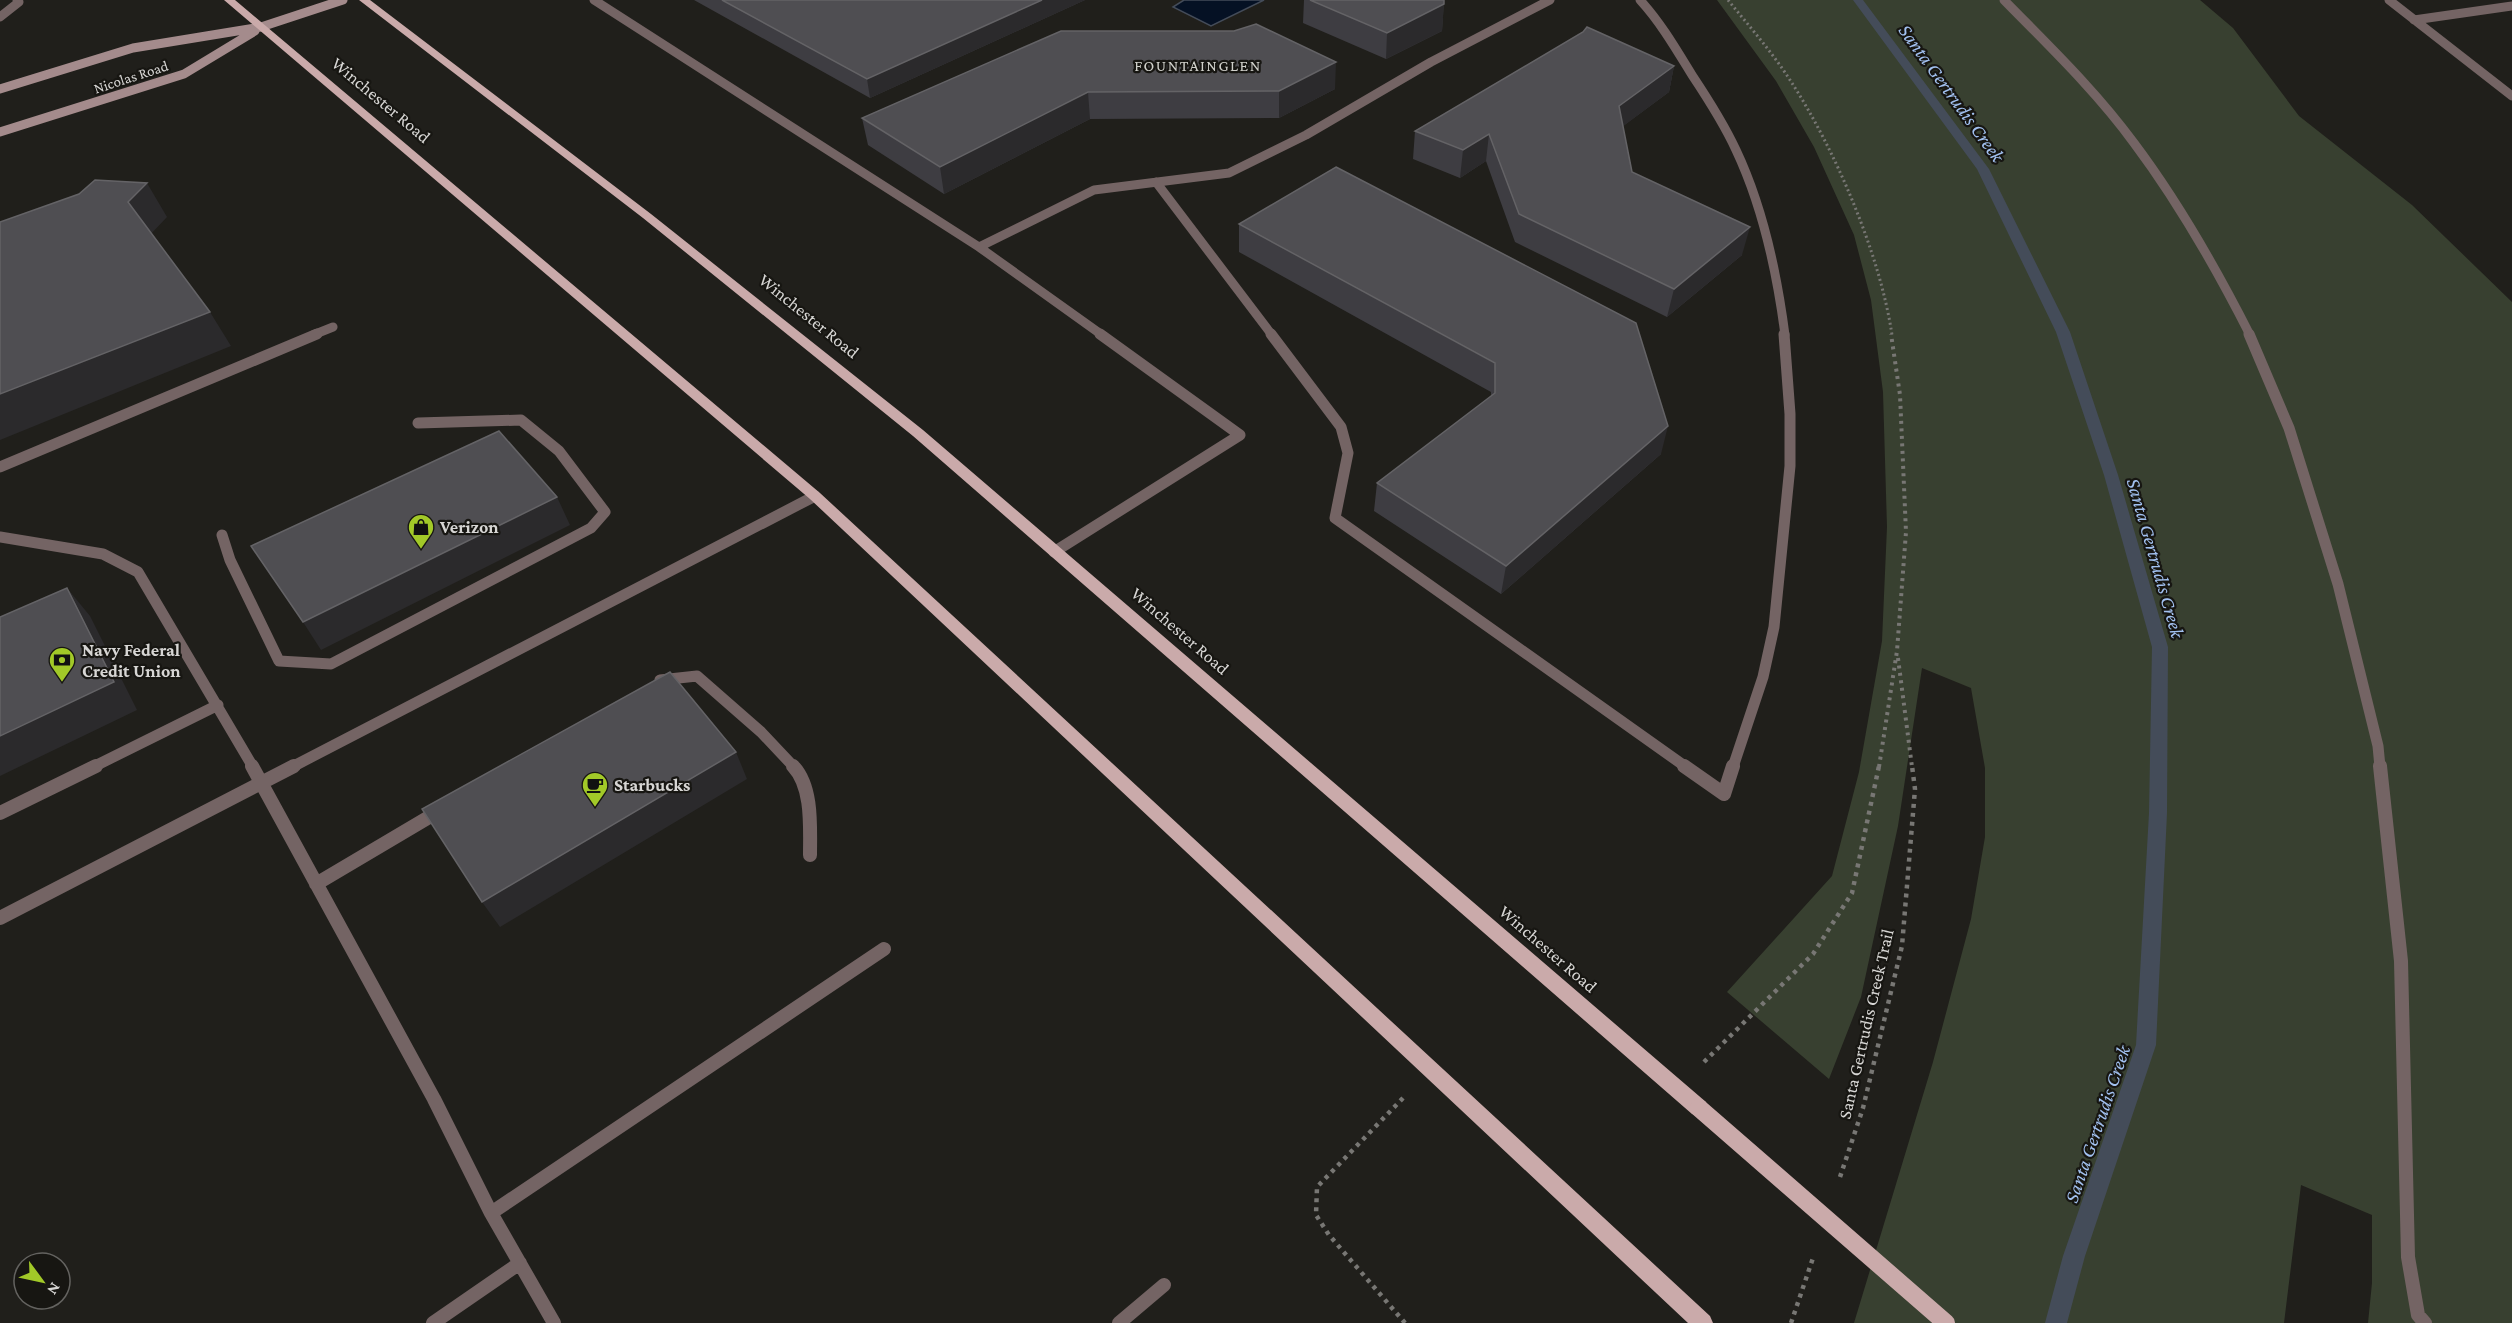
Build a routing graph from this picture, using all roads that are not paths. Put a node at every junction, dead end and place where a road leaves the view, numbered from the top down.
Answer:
1 (17, 0) edge
2 (229, 0) edge
3 (343, 0) edge
4 (364, 0) edge
5 (594, 0) edge
6 (1550, 0) edge
7 (1640, 0) edge
8 (2004, 0) edge
9 (2389, 0) edge
10 (2512, 6) edge
11 (0, 17) edge
12 (2414, 20) junction
13 (261, 27) junction
14 (0, 89) edge
15 (2512, 96) edge
16 (0, 132) edge
17 (1156, 182) junction
18 (979, 247) junction
19 (333, 327) dead end
20 (418, 423) dead end
21 (0, 467) edge
22 (815, 496) junction
23 (222, 535) dead end
24 (0, 537) edge
25 (1054, 552) junction
26 (653, 684) edge
27 (218, 705) junction
28 (262, 782) junction
29 (451, 804) edge
30 (0, 813) edge
31 (810, 855) dead end
32 (316, 884) junction
33 (0, 918) edge
34 (884, 949) dead end
35 (491, 1213) junction
36 (520, 1263) junction
37 (1164, 1285) dead end
38 (433, 1323) edge
39 (554, 1323) edge
40 (1119, 1323) edge
41 (1703, 1323) edge
42 (1946, 1323) edge
43 (2425, 1323) edge

1 - 11 street
2 - 13 main road, Winchester Road
3 - 13 main road, Nicolas Road
4 - 25 main road, Winchester Road
5 - 18 street
6 - 17 street
7 - 17 street
8 - 43 street
9 - 12 street
10 - 12 street
12 - 15 street
13 - 14 main road, Nicolas Road
13 - 16 main road, Nicolas Road
13 - 22 main road, Winchester Road
17 - 18 street
18 - 25 street
19 - 21 street
20 - 23 street
22 - 28 street
22 - 41 main road, Winchester Road
24 - 27 street
25 - 42 main road, Winchester Road, bridge
26 - 31 street
27 - 28 street
27 - 30 street
28 - 32 street
28 - 33 street
29 - 32 street
32 - 35 street
34 - 35 street
35 - 36 street
36 - 38 street
36 - 39 street
37 - 40 street

